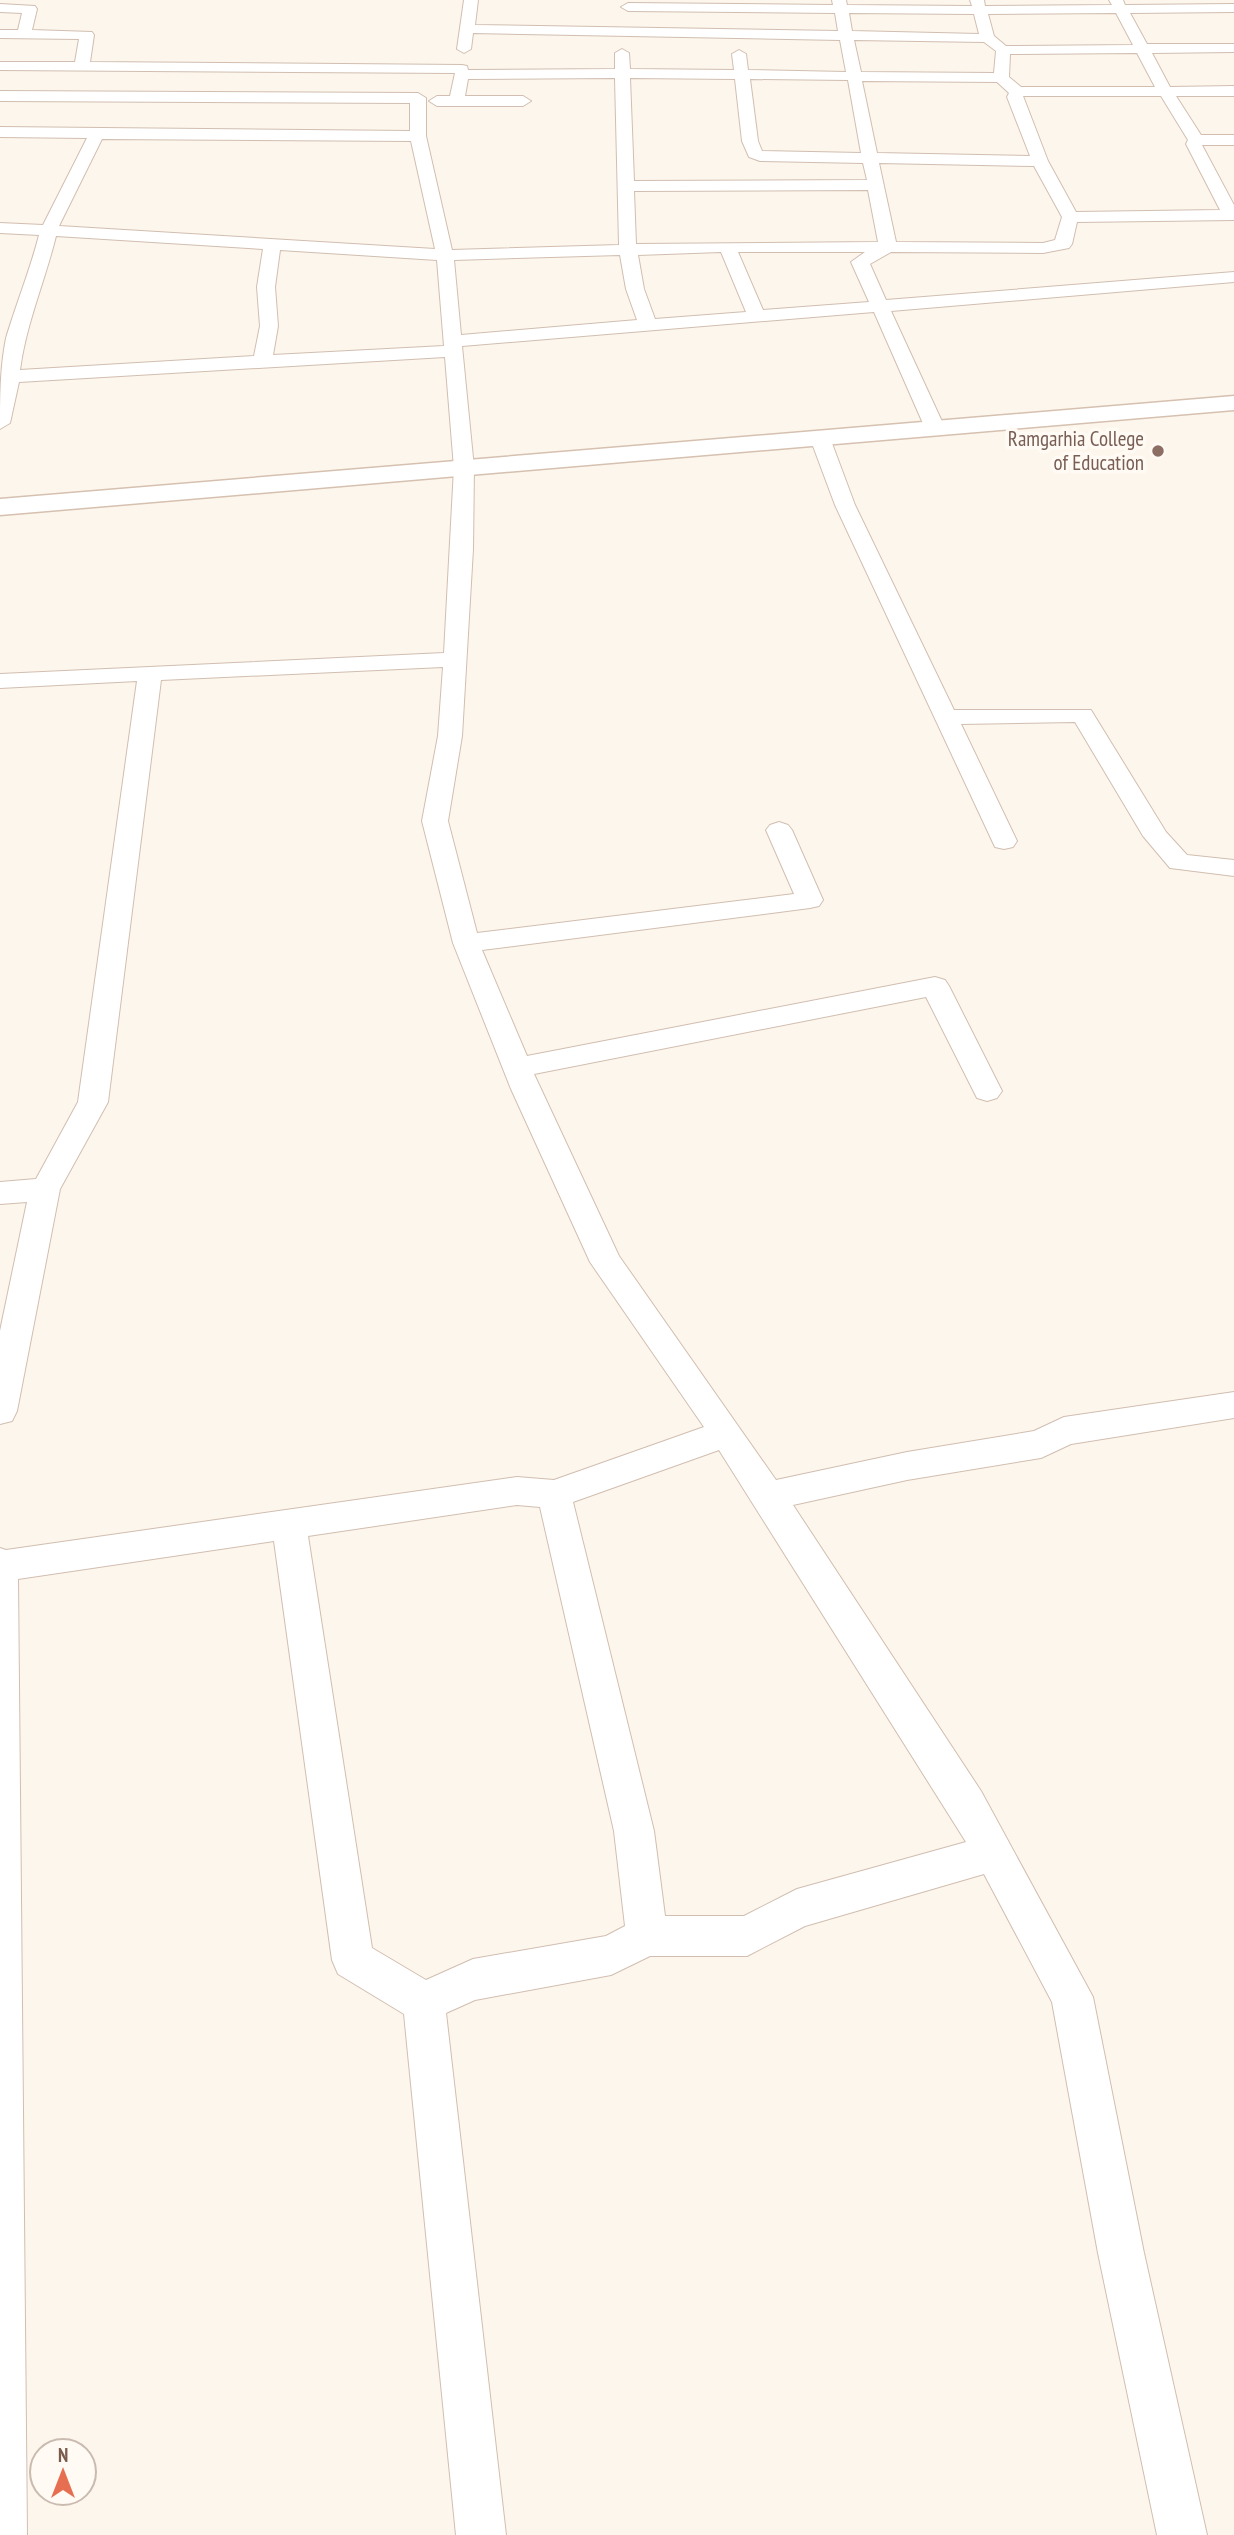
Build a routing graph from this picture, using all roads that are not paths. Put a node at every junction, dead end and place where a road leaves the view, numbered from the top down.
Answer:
1 (471, 0) edge
2 (628, 3) edge
3 (736, 4) edge
4 (1118, 4) edge
5 (840, 5) edge
6 (979, 5) edge
7 (0, 8) edge
8 (1234, 8) edge
9 (467, 29) junction
10 (623, 32) junction
11 (24, 33) junction
12 (738, 33) junction
13 (0, 34) edge
14 (845, 34) junction
15 (987, 38) junction
16 (1142, 48) junction
17 (1234, 48) edge
18 (1003, 50) junction
19 (0, 66) edge
20 (82, 67) junction
21 (461, 72) junction
22 (621, 73) junction
23 (741, 74) junction
24 (853, 76) junction
25 (1002, 78) junction
26 (1165, 91) junction
27 (1234, 91) edge
28 (1017, 92) junction
29 (0, 96) edge
30 (457, 99) junction
31 (523, 101) dead end
32 (418, 103) junction
33 (0, 132) edge
34 (97, 134) junction
35 (418, 136) junction
36 (1196, 140) junction
37 (1234, 140) edge
38 (870, 158) junction
39 (1040, 161) junction
40 (876, 185) junction
41 (627, 186) junction
42 (1233, 215) edge
43 (1070, 217) junction
44 (0, 228) edge
45 (49, 230) junction
46 (272, 244) junction
47 (727, 247) junction
48 (888, 247) junction
49 (628, 250) junction
50 (445, 255) junction
51 (1234, 277) edge
52 (879, 307) junction
53 (757, 316) junction
54 (648, 325) junction
55 (453, 346) junction
56 (262, 361) junction
57 (5, 377) edge
58 (1234, 402) edge
59 (0, 423) edge
60 (935, 428) junction
61 (820, 438) junction
62 (464, 468) junction
63 (0, 507) edge
64 (456, 659) junction
65 (150, 674) junction
66 (0, 681) edge
67 (945, 718) junction
68 (779, 830) dead end
69 (1003, 841) dead end
70 (1234, 868) edge
71 (466, 943) junction
72 (517, 1069) junction
73 (987, 1091) dead end
74 (44, 1189) junction
75 (0, 1194) edge
76 (1234, 1405) edge
77 (0, 1411) edge
78 (727, 1433) junction
79 (554, 1494) junction
80 (768, 1496) junction
81 (289, 1525) junction
82 (1, 1564) edge
83 (993, 1853) junction
84 (647, 1936) junction
85 (425, 2002) junction
86 (2, 2535) edge
87 (481, 2535) edge
88 (1182, 2535) edge

1 - 9 street
2 - 3 street
2 - 10 street
3 - 5 street
3 - 12 street
4 - 6 street
4 - 8 street
4 - 16 street
5 - 6 street
5 - 14 street
6 - 15 street
7 - 11 street
9 - 10 street
9 - 21 street
10 - 12 street
10 - 22 street
11 - 13 street
11 - 20 street
12 - 14 street
12 - 23 street
14 - 15 street
14 - 24 street
15 - 18 street
16 - 17 street
16 - 18 street
16 - 26 street
18 - 25 street
19 - 20 street
20 - 21 street
21 - 22 street
21 - 30 street
22 - 23 street
22 - 41 street
23 - 24 street
23 - 38 street
24 - 25 street
24 - 38 street
25 - 28 street
26 - 27 street
26 - 28 street
26 - 36 street
28 - 39 street
29 - 32 street
30 - 31 street
30 - 32 street
32 - 35 street
33 - 34 street
34 - 35 street
34 - 45 street
35 - 50 street
36 - 37 street
36 - 42 street
38 - 39 street
38 - 40 street
39 - 43 street
40 - 41 street
40 - 48 street
41 - 49 street
42 - 43 street
43 - 48 street
44 - 45 street
45 - 46 street
45 - 57 street
46 - 50 street
46 - 56 street
47 - 48 street
47 - 49 street
47 - 53 street
48 - 52 street
49 - 50 street
49 - 54 street
50 - 55 street
51 - 52 street
52 - 53 street
52 - 60 street
53 - 54 street
54 - 55 street
55 - 56 street
55 - 62 street
56 - 57 street
57 - 59 street
58 - 60 main road
60 - 61 main road
61 - 62 main road
61 - 67 street
62 - 63 main road
62 - 64 street
64 - 65 street
64 - 71 street
65 - 66 street
65 - 74 street
67 - 69 street
67 - 70 street
68 - 71 street
71 - 72 street
72 - 73 street
72 - 78 street
74 - 75 street
74 - 77 street
76 - 80 street
78 - 79 street
78 - 80 street
79 - 81 street
79 - 84 street
80 - 83 street
81 - 82 street
81 - 85 street
82 - 86 street
83 - 84 street
83 - 88 street
84 - 85 street
85 - 87 street

